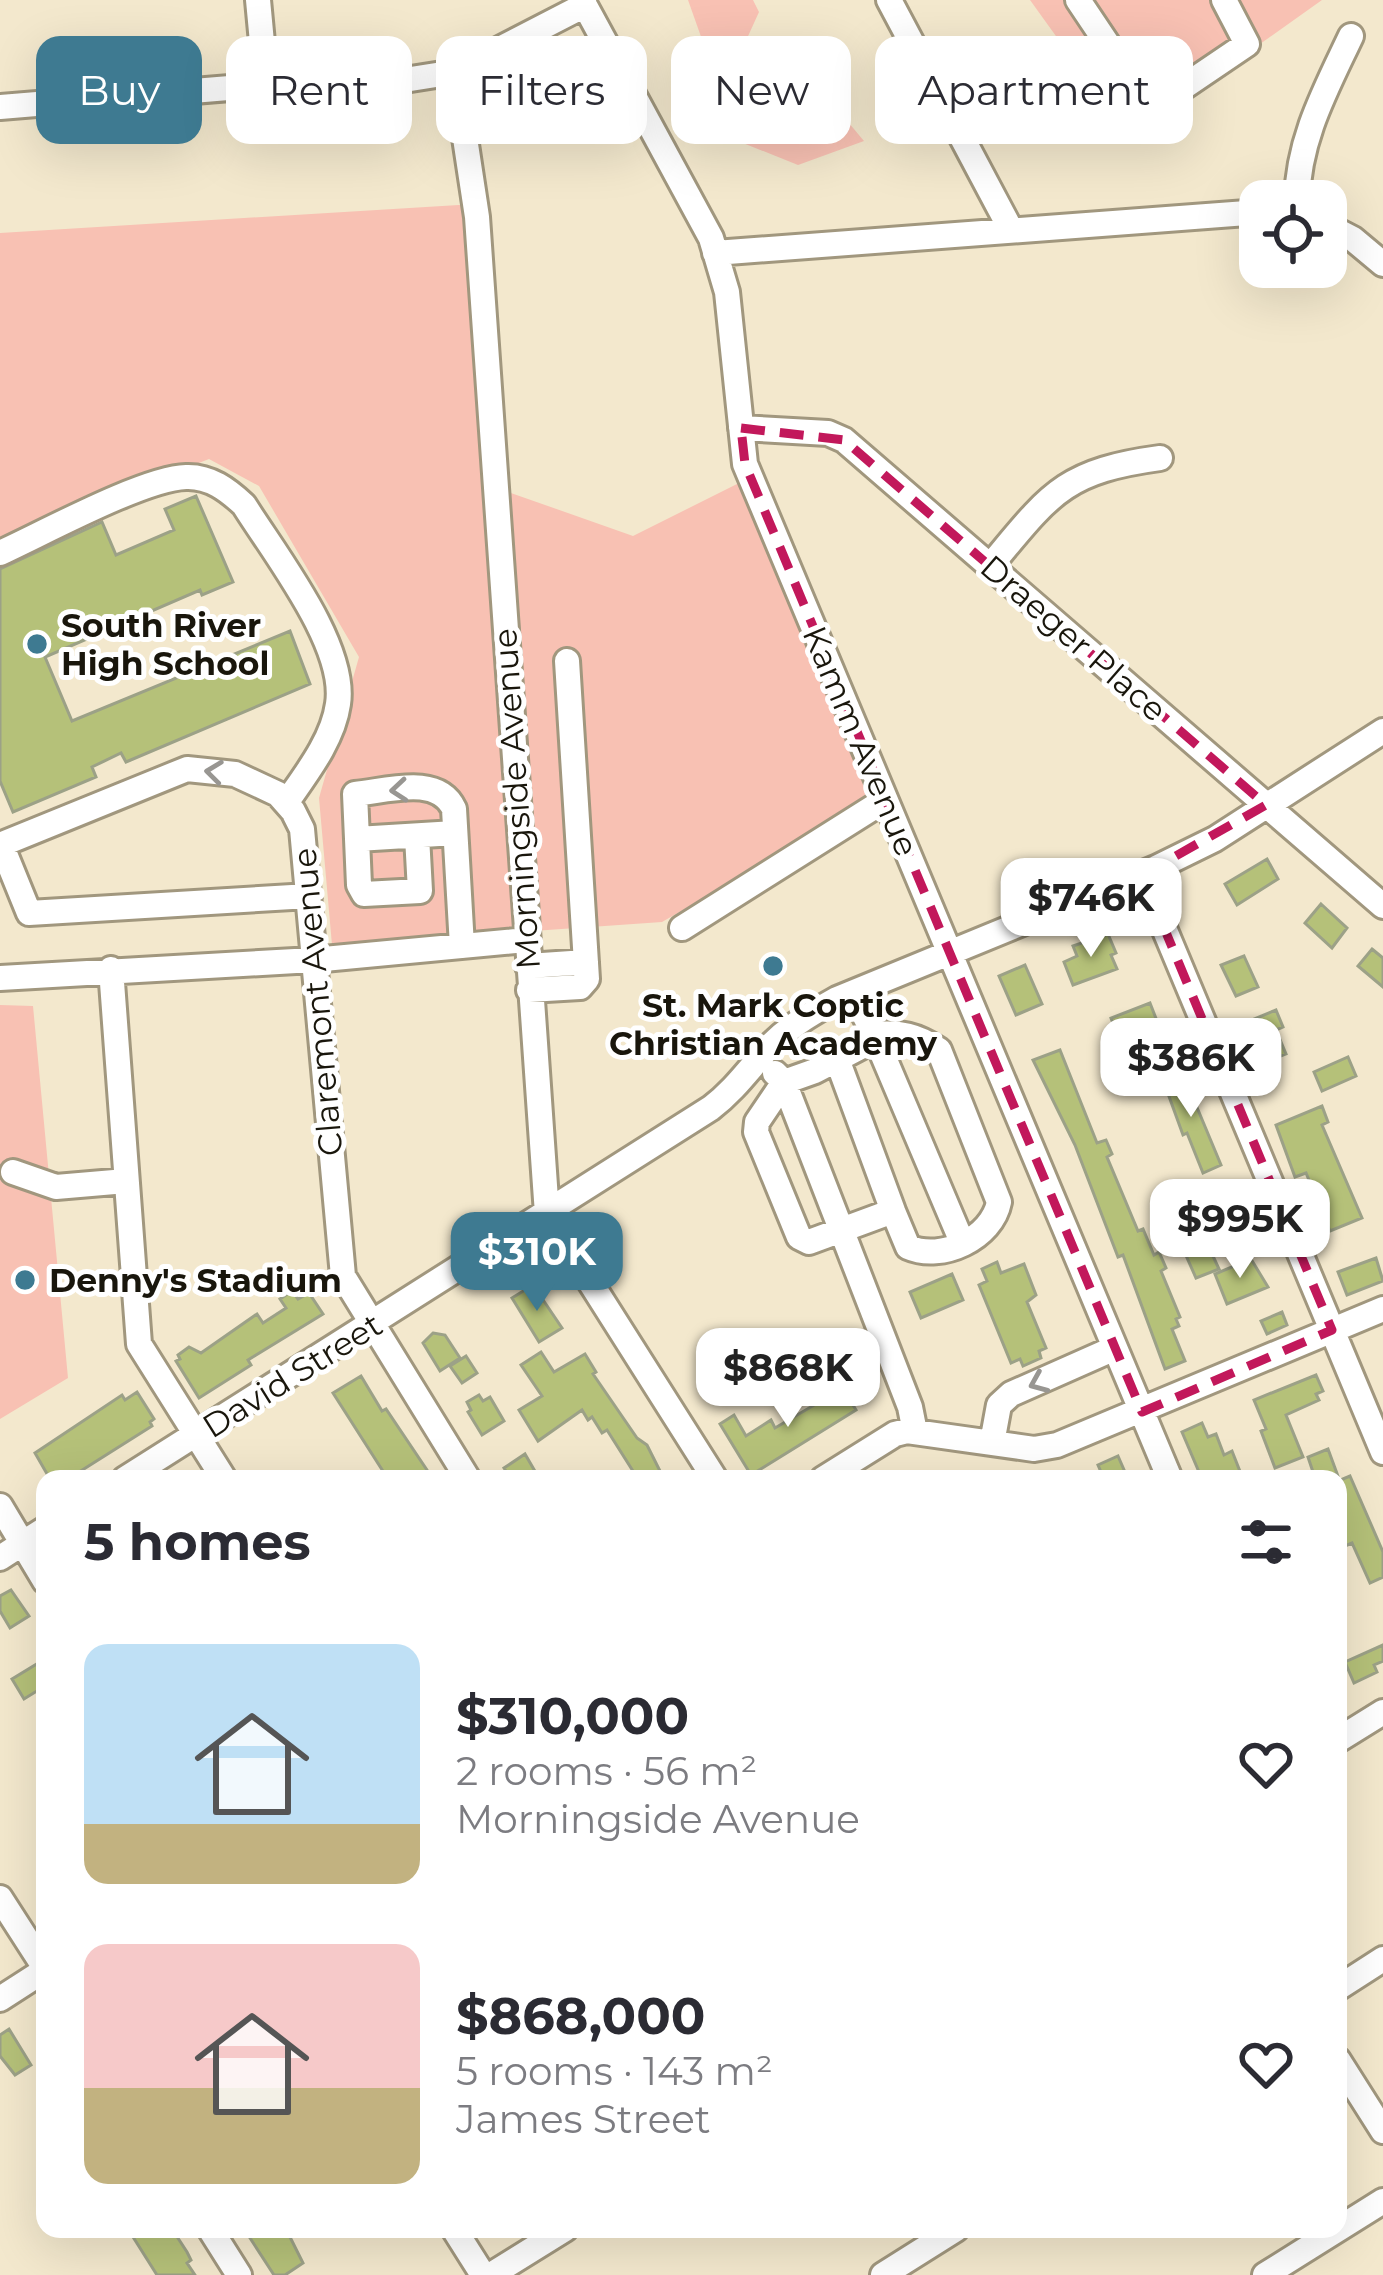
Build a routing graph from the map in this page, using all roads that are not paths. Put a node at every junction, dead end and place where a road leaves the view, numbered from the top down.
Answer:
1 (258, 0) edge
2 (889, 0) edge
3 (1078, 0) edge
4 (1224, 0) edge
5 (584, 2) edge
6 (261, 36) edge
7 (522, 36) edge
8 (1351, 36) dead end
9 (226, 88) edge
10 (0, 107) edge
11 (466, 144) edge
12 (1298, 180) edge
13 (1239, 214) edge
14 (1011, 230) junction
15 (1347, 236) edge
16 (715, 253) junction
17 (1383, 264) edge
18 (741, 428) junction
19 (1160, 458) dead end
20 (0, 553) edge
21 (991, 565) junction
22 (567, 661) dead end
23 (1383, 731) edge
24 (885, 800) junction
25 (286, 803) junction
26 (1265, 806) junction
27 (455, 833) junction
28 (417, 836) junction
29 (357, 839) junction
30 (1, 845) edge
31 (1142, 873) junction
32 (309, 896) junction
33 (1383, 906) edge
34 (682, 928) dead end
35 (526, 940) junction
36 (462, 946) junction
37 (950, 953) junction
38 (314, 960) junction
39 (111, 968) junction
40 (0, 977) edge
41 (528, 978) junction
42 (853, 993) junction
43 (874, 1034) junction
44 (760, 1059) junction
45 (836, 1059) junction
46 (784, 1082) junction
47 (13, 1172) dead end
48 (126, 1181) junction
49 (893, 1211) junction
50 (547, 1214) junction
51 (844, 1229) junction
52 (962, 1242) junction
53 (1383, 1309) edge
54 (371, 1326) junction
55 (1332, 1330) junction
56 (1115, 1348) junction
57 (1142, 1412) junction
58 (916, 1432) junction
59 (196, 1435) junction
60 (992, 1443) junction
61 (1383, 1452) edge
62 (140, 1470) edge
63 (218, 1470) edge
64 (462, 1470) edge
65 (709, 1470) edge
66 (838, 1470) edge
67 (1166, 1470) edge
68 (0, 1506) edge
69 (11, 1551) edge
70 (36, 1574) edge
71 (1383, 1712) edge
72 (1347, 1735) edge
73 (0, 1898) edge
74 (36, 1955) edge
75 (1383, 1959) edge
76 (36, 1975) edge
77 (1347, 1982) edge
78 (0, 1999) edge
79 (1347, 2074) edge
80 (1383, 2131) edge
81 (1383, 2200) edge
82 (1347, 2223) edge
83 (216, 2238) edge
84 (460, 2238) edge
85 (556, 2238) edge
86 (942, 2238) edge
87 (1323, 2238) edge
88 (529, 2265) edge
89 (239, 2275) edge
90 (487, 2275) edge
91 (883, 2275) edge
92 (1265, 2275) edge

1 - 6 street
2 - 14 street
3 - 4 street
5 - 7 street
5 - 16 street, Kamm Avenue
8 - 12 street
9 - 10 street
11 - 35 street, Morningside Avenue
13 - 14 street
14 - 16 street
15 - 17 street
16 - 18 street, Kamm Avenue
18 - 21 street, Draeger Place
18 - 24 street, Kamm Avenue
19 - 21 street
20 - 25 street
21 - 26 street, Draeger Place
22 - 41 street
23 - 26 street, David Street
24 - 34 street
24 - 37 street, Kamm Avenue
25 -> 30 street, Claremont Avenue
25 - 32 street, Claremont Avenue
26 - 31 street, David Street
26 - 33 street, Draeger Place
27 - 28 street
27 -> 29 street
27 - 36 street
28 - 29 street
28 - 29 street
30 - 32 street
31 - 37 street, David Street
31 - 55 street
32 - 38 street, Claremont Avenue
35 - 36 street
35 - 41 street, Morningside Avenue
36 - 38 street
37 - 42 street, David Street
37 - 56 street, Kamm Avenue
38 - 39 street
38 - 54 street, Claremont Avenue
39 - 40 street
39 - 48 street
41 - 50 street, Morningside Avenue
42 - 43 street
42 - 44 street, David Street
43 - 45 street
43 - 52 street
43 - 52 street
44 - 46 street
44 - 50 street, David Street
45 - 46 street
45 - 49 street
46 - 51 street
46 - 51 street
47 - 48 street
48 - 59 street
49 - 51 street
49 - 52 street
50 - 54 street, David Street
50 - 65 street, Morningside Avenue
51 - 58 street
53 - 55 street
54 - 59 street, David Street
54 - 64 street, Claremont Avenue
55 - 57 street
55 - 61 street
56 - 57 street, Kamm Avenue
56 -> 60 street
57 - 60 street
57 - 67 street, Kamm Avenue
58 - 60 street
58 - 66 street
59 - 62 street, David Street
59 - 63 street
68 - 69 street
69 - 70 street
71 - 72 street
73 - 74 street
75 - 77 street
76 - 78 street
79 - 80 street
81 - 82 street
83 - 89 street
84 - 90 street
85 - 88 street
86 - 91 street
87 - 92 street
88 - 90 street

